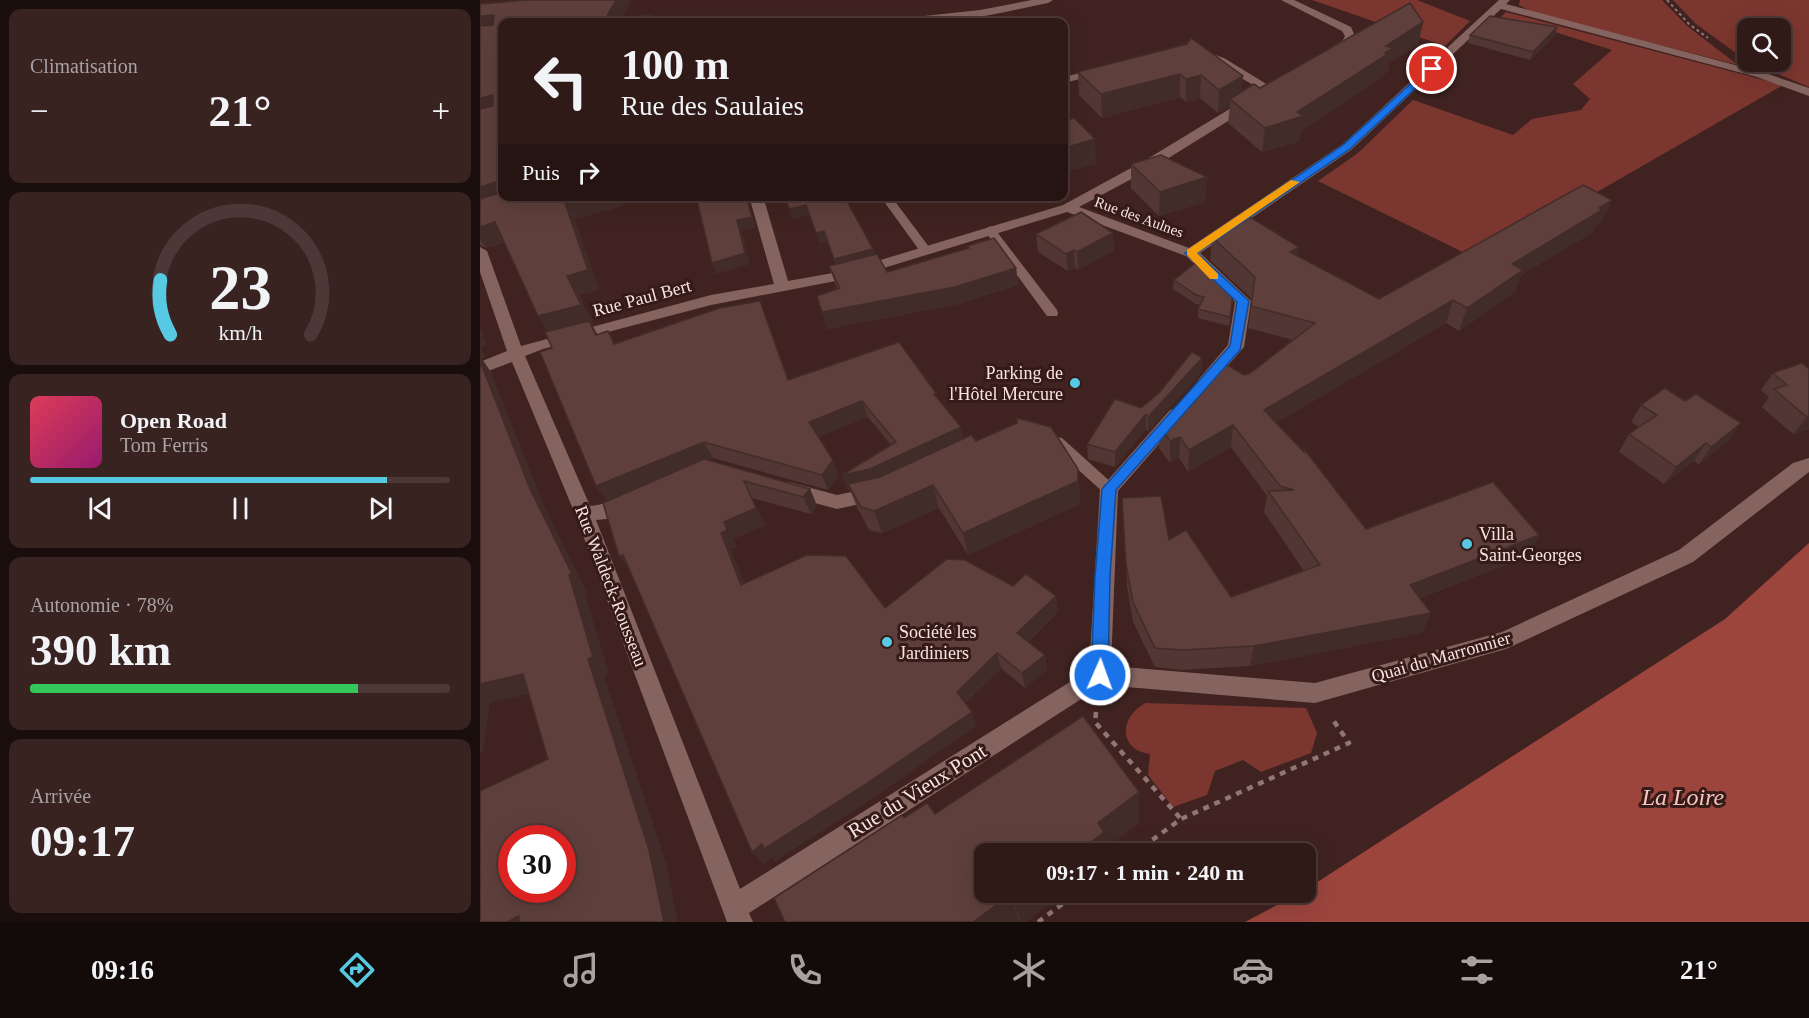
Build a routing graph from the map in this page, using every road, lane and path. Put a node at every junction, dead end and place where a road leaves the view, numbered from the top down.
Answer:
1 (1048, 0) edge
2 (1286, 0) edge
3 (1502, 3) edge
4 (939, 18) edge
5 (1195, 52) edge
6 (1319, 60) edge
7 (1108, 69) edge
8 (1068, 79) edge
9 (1809, 92) edge
10 (757, 201) edge
11 (889, 201) edge
12 (1068, 208) junction
13 (990, 230) junction
14 (480, 251) edge
15 (926, 251) junction
16 (1191, 253) junction
17 (782, 287) junction
18 (1052, 313) dead end
19 (516, 353) junction
20 (480, 368) edge
21 (1039, 438) edge
22 (1057, 442) joint
23 (1809, 465) edge
24 (773, 484) edge
25 (891, 488) edge
26 (1109, 489) junction
27 (649, 494) edge
28 (584, 514) junction
29 (1100, 675) junction
30 (1315, 693) junction
31 (1181, 819) junction
32 (1148, 843) edge
33 (1064, 903) edge
34 (738, 915) edge
35 (1038, 922) edge

1 - 4 street
2 - 6 street
3 - 9 street
3 - 16 street, Rue des Aulnes
5 - 12 street, Rue Paul Bert
7 - 8 street
10 - 17 street
11 - 15 lane
12 - 13 street, Rue Paul Bert
12 - 16 street, Rue des Aulnes
13 - 15 street, Rue Paul Bert
13 - 18 lane
14 - 19 street, Rue Waldeck-Rousseau
15 - 17 street, Rue Paul Bert
16 - 26 street
17 - 19 street, Rue Paul Bert
19 - 20 street, Rue Paul Bert
19 - 28 street, Rue Waldeck-Rousseau
21 - 22 street
22 - 26 lane
23 - 30 street, Quai du Marronnier
24 - 25 street
26 - 29 street
27 - 28 street
28 - 34 street, Rue Waldeck-Rousseau
29 - 30 street, Quai du Marronnier
29 - 31 path
29 - 34 street, Rue du Vieux Pont
30 - 31 path
31 - 32 path
33 - 35 path

